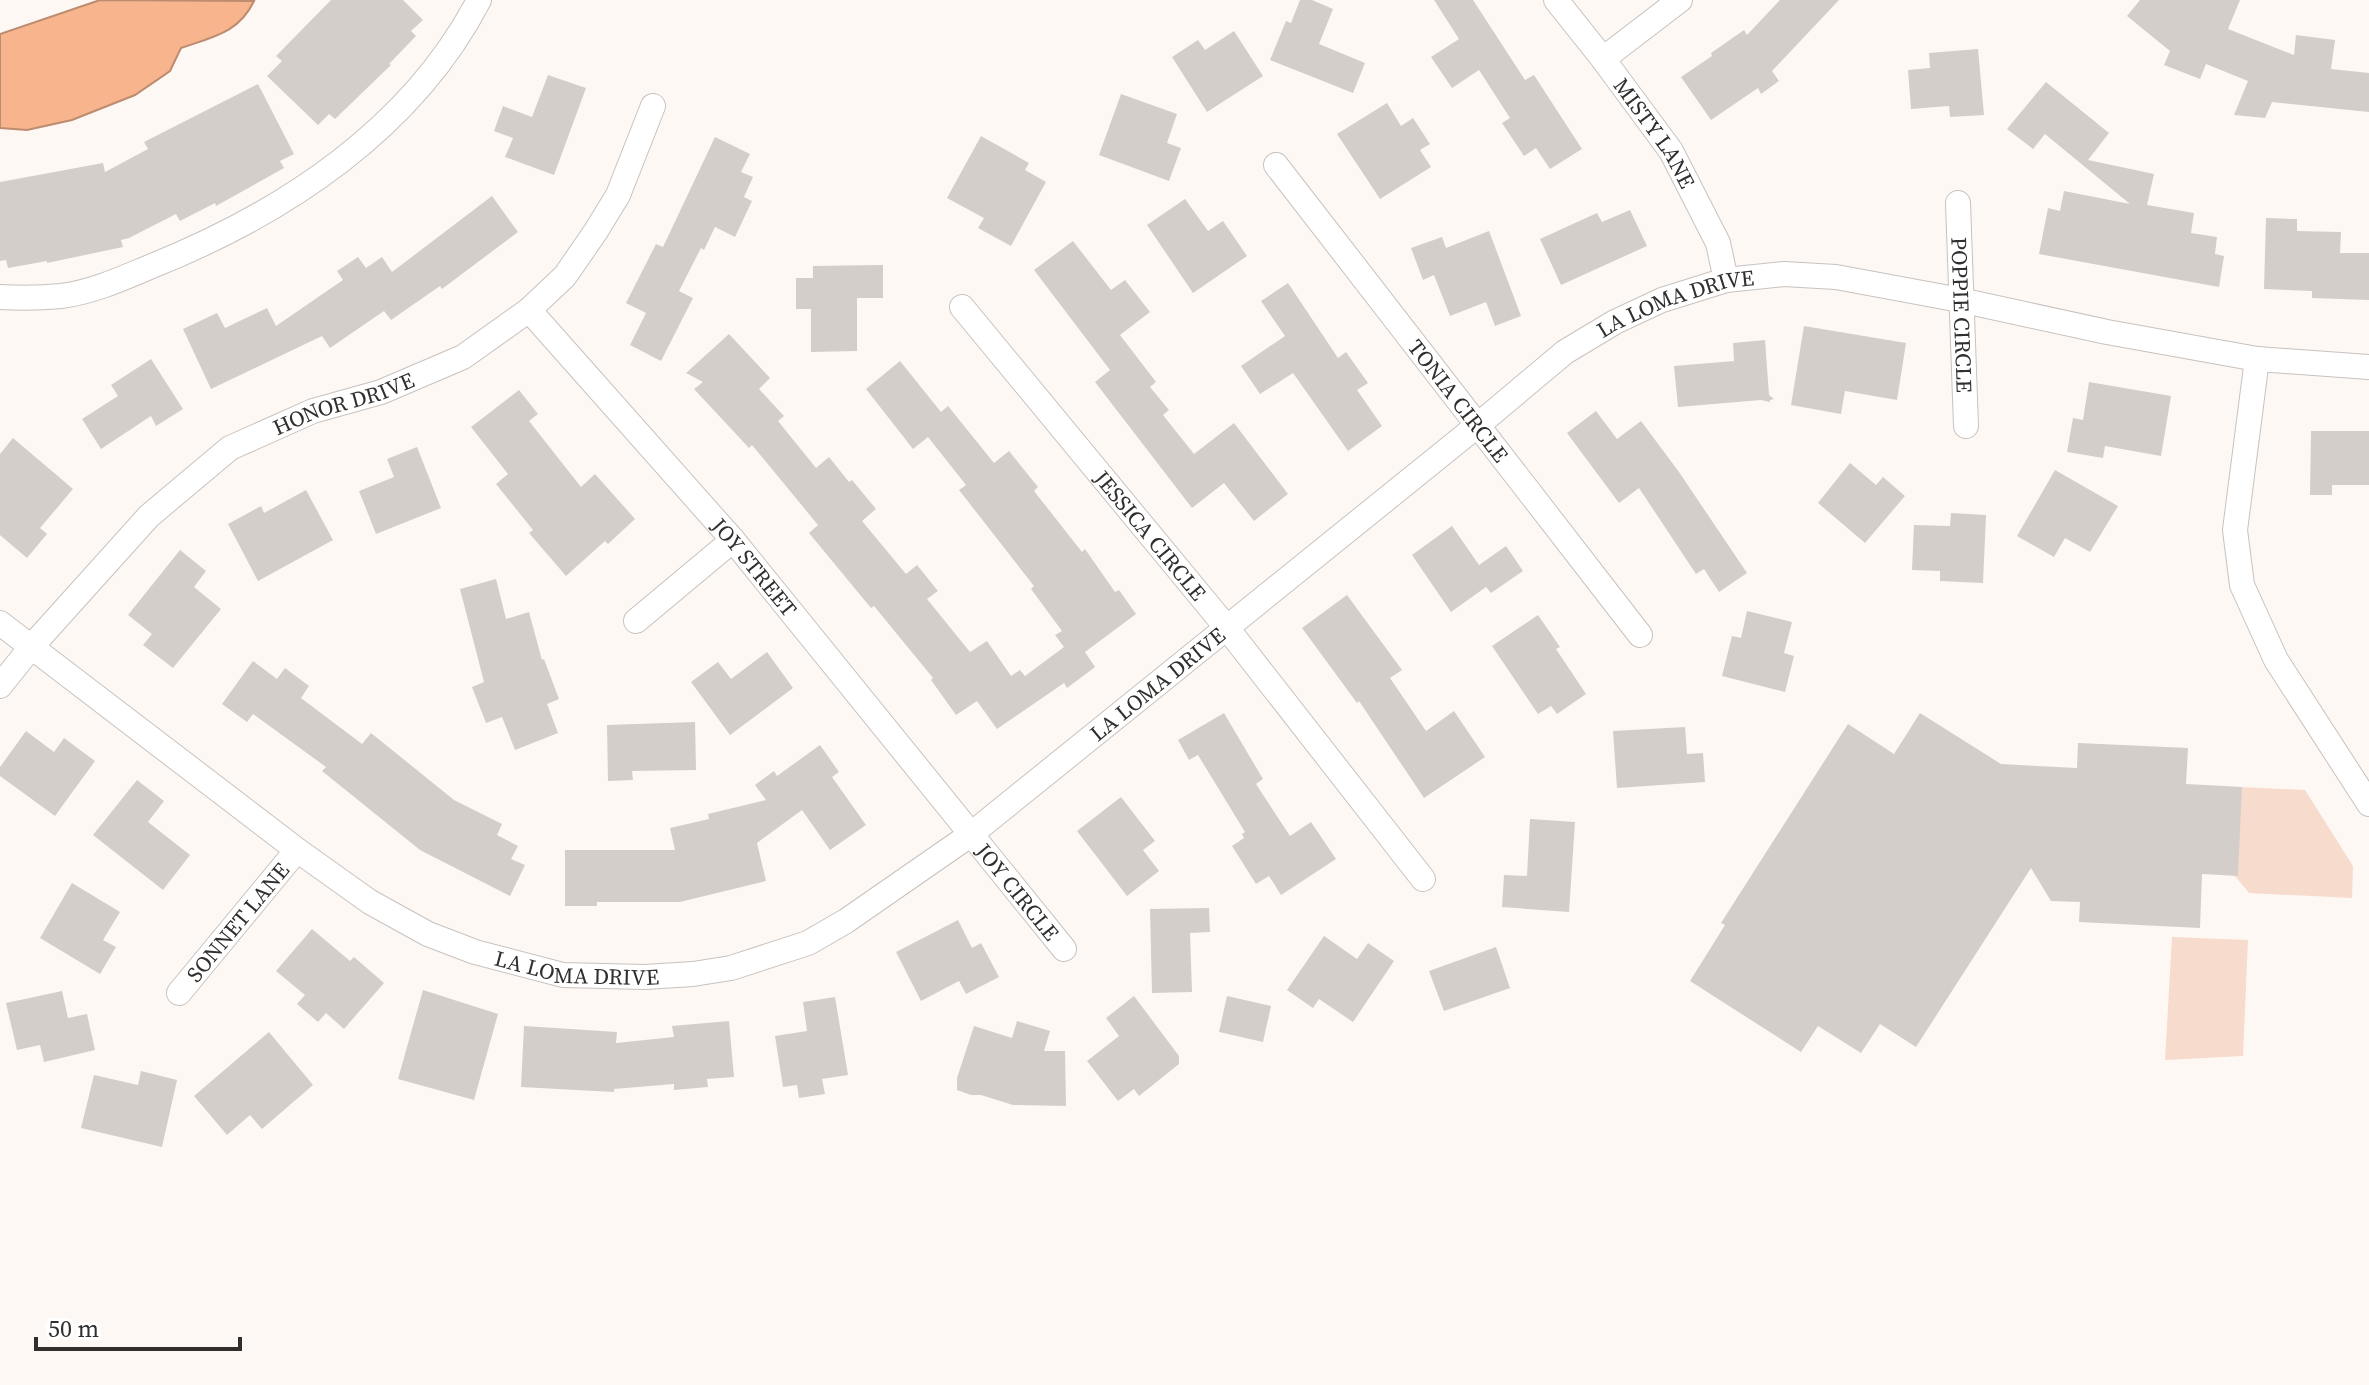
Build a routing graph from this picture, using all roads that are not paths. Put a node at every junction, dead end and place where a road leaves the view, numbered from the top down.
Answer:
1 (479, 0) edge
2 (1556, 0) edge
3 (1680, 0) edge
4 (1603, 59) junction
5 (653, 106) dead end
6 (1276, 165) dead end
7 (1958, 203) dead end
8 (1726, 280) junction
9 (0, 297) edge
10 (1960, 300) junction
11 (962, 307) dead end
12 (529, 310) junction
13 (2257, 359) junction
14 (2369, 367) edge
15 (1478, 425) junction
16 (1966, 426) dead end
17 (733, 540) junction
18 (636, 621) dead end
19 (0, 623) edge
20 (1227, 628) junction
21 (1640, 635) dead end
22 (32, 646) junction
23 (0, 686) edge
24 (2369, 804) edge
25 (970, 835) junction
26 (297, 850) junction
27 (1423, 879) dead end
28 (1064, 949) dead end
29 (179, 993) dead end

1 - 9 street
2 - 4 street, MISTY LANE
3 - 4 street
4 - 8 street, MISTY LANE
5 - 12 street, HONOR DRIVE
6 - 15 street, TONIA CIRCLE
7 - 10 street, POPPIE CIRCLE
8 - 10 street, LA LOMA DRIVE
8 - 15 street, LA LOMA DRIVE
10 - 13 street, LA LOMA DRIVE
10 - 16 street, POPPIE CIRCLE
11 - 20 street, JESSICA CIRCLE
12 - 17 street, JOY STREET
12 - 22 street, HONOR DRIVE
13 - 14 street, LA LOMA DRIVE
13 - 24 street
15 - 20 street, LA LOMA DRIVE
15 - 21 street, TONIA CIRCLE
17 - 18 street
17 - 25 street, JOY STREET
19 - 22 street, LA LOMA DRIVE
20 - 25 street, LA LOMA DRIVE
20 - 27 street, JESSICA CIRCLE
22 - 23 street, HONOR DRIVE
22 - 26 street, LA LOMA DRIVE
25 - 26 street, LA LOMA DRIVE
25 - 28 street, JOY CIRCLE
26 - 29 street, SONNET LANE

